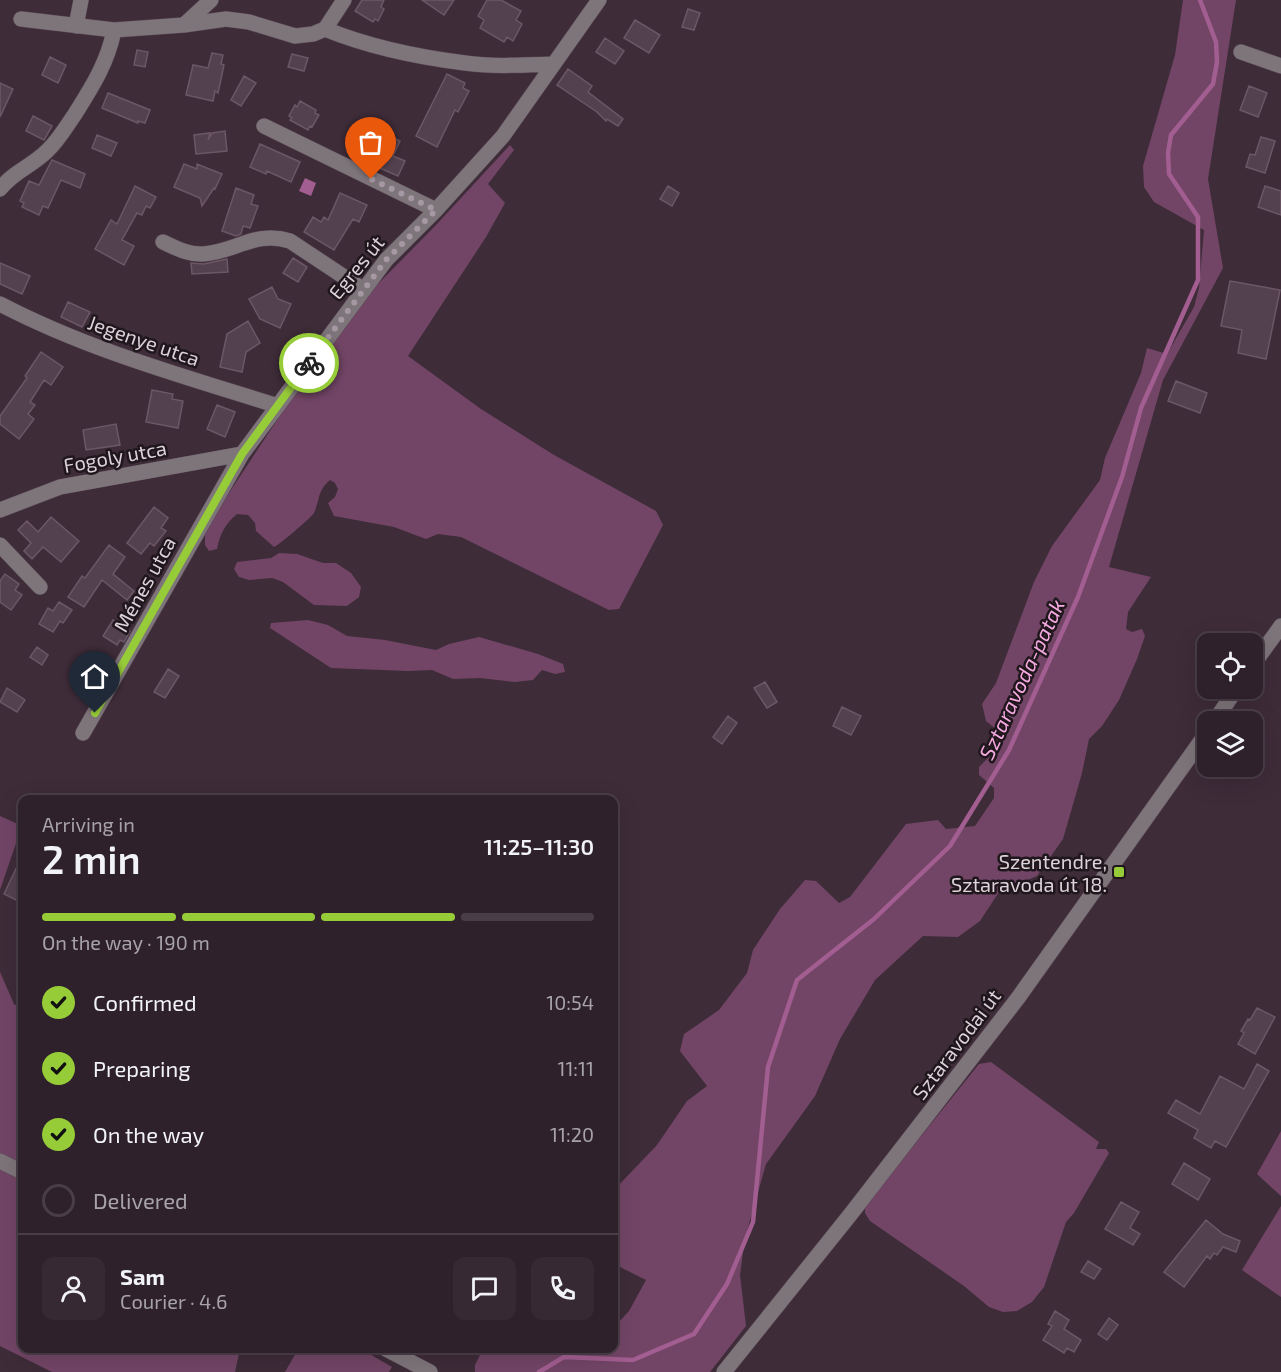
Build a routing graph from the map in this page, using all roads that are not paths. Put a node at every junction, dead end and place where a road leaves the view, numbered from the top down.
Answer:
1 (81, 0) edge
2 (211, 0) edge
3 (344, 0) edge
4 (599, 0) edge
5 (21, 19) dead end
6 (184, 25) junction
7 (76, 26) junction
8 (325, 28) junction
9 (114, 30) junction
10 (1241, 52) dead end
11 (554, 64) junction
12 (1281, 66) edge
13 (264, 126) dead end
14 (0, 189) edge
15 (436, 210) junction
16 (163, 242) dead end
17 (363, 290) junction
18 (0, 304) edge
19 (278, 406) junction
20 (242, 454) junction
21 (0, 510) edge
22 (0, 546) edge
23 (40, 587) dead end
24 (1281, 626) edge
25 (1263, 651) edge
26 (83, 733) dead end
27 (1197, 745) edge
28 (0, 1161) edge
29 (18, 1170) edge
30 (394, 1353) edge
31 (430, 1372) edge
32 (724, 1372) edge

1 - 7 street
2 - 6 street
3 - 8 street
4 - 11 street, Egres út
5 - 7 street
6 - 8 street
6 - 9 street
7 - 9 street
8 - 11 street
9 - 14 street
10 - 12 street
11 - 15 street, Egres út
13 - 15 street
15 - 17 street, Egres út
16 - 17 street
17 - 19 street, Egres út
18 - 19 street, Jegenye utca
19 - 20 street, Egres út
20 - 21 street, Fogoly utca
20 - 26 street, Ménes utca
22 - 23 street
24 - 25 street
27 - 32 street, Sztaravodai út
28 - 29 street
30 - 31 street

